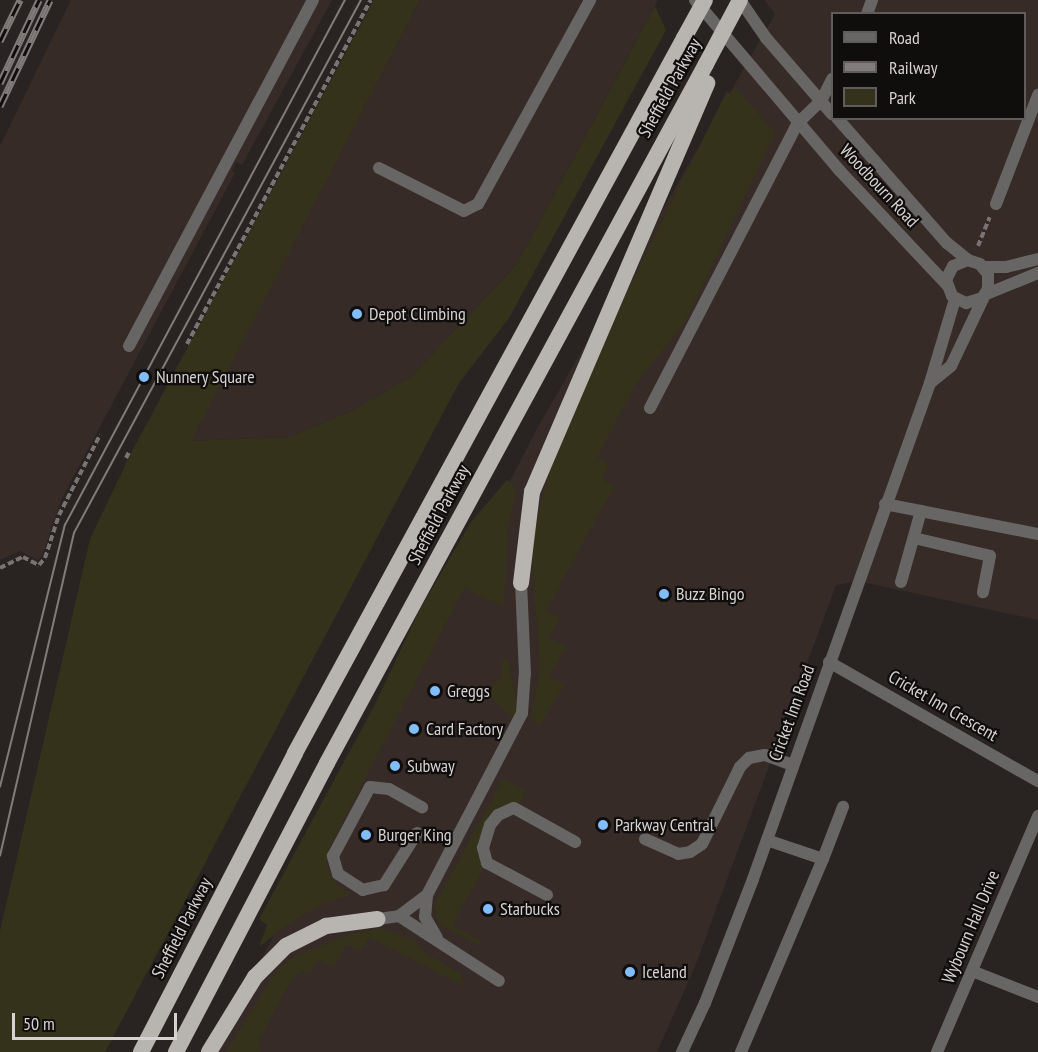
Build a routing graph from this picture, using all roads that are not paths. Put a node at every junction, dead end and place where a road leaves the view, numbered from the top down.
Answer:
1 (312, 0) edge
2 (590, 0) edge
3 (695, 0) edge
4 (705, 0) edge
5 (738, 5) edge
6 (709, 67) junction
7 (831, 81) edge
8 (1038, 96) edge
9 (821, 101) junction
10 (831, 113) edge
11 (839, 120) edge
12 (798, 123) junction
13 (379, 168) dead end
14 (996, 204) road end
15 (1038, 259) edge
16 (974, 262) junction
17 (1038, 273) edge
18 (947, 285) junction
19 (983, 297) junction
20 (955, 299) junction
21 (129, 346) dead end
22 (930, 383) junction
23 (650, 408) dead end
24 (885, 504) junction
25 (921, 511) junction
26 (1038, 534) edge
27 (914, 538) junction
28 (901, 582) dead end
29 (521, 583) joint
30 (983, 592) dead end
31 (829, 663) junction
32 (793, 765) junction
33 (1038, 781) edge
34 (422, 807) dead end
35 (843, 807) dead end
36 (1038, 816) edge
37 (417, 833) dead end
38 (645, 839) dead end
39 (767, 840) junction
40 (575, 842) dead end
41 (823, 859) junction
42 (428, 895) junction
43 (547, 895) dead end
44 (399, 916) junction
45 (378, 919) joint
46 (450, 952) junction
47 (972, 971) junction
48 (499, 981) dead end
49 (1038, 997) edge
50 (141, 1052) edge
51 (176, 1052) edge
52 (209, 1052) edge
53 (682, 1052) edge
54 (741, 1052) edge
55 (937, 1052) edge

1 - 21 street
2 - 13 street
3 - 12 street, Woodbourn Road
4 - 50 highway, Sheffield Parkway, bridge
5 - 6 highway, Sheffield Parkway, bridge
5 - 9 street
6 - 29 highway
6 - 51 highway, Sheffield Parkway
7 - 9 street
8 - 14 street
9 - 10 street
9 - 12 street
11 - 16 street, Woodbourn Road
12 - 18 street, Woodbourn Road
12 - 23 street
15 - 16 street
16 - 18 street
16 - 19 street
17 - 19 street
18 - 20 street
19 - 20 street
19 - 22 street, Cricket Inn Road
20 - 22 street, Cricket Inn Road
22 - 24 street, Cricket Inn Road
24 - 25 street
24 - 31 street, Cricket Inn Road
25 - 26 street
25 - 27 street
27 - 28 street
27 - 30 street
29 - 42 street
31 - 32 street, Cricket Inn Road
31 - 33 street, Cricket Inn Crescent
32 - 38 street
32 - 39 street, Cricket Inn Road
34 - 37 street
35 - 41 street
36 - 47 street, Wybourn Hall Drive
39 - 41 street
39 - 53 street, Cricket Inn Road
40 - 43 street
41 - 54 street
42 - 44 street
42 - 46 street
44 - 45 street
44 - 46 street
45 - 52 highway
46 - 48 street
47 - 49 street
47 - 55 street, Wybourn Hall Drive

